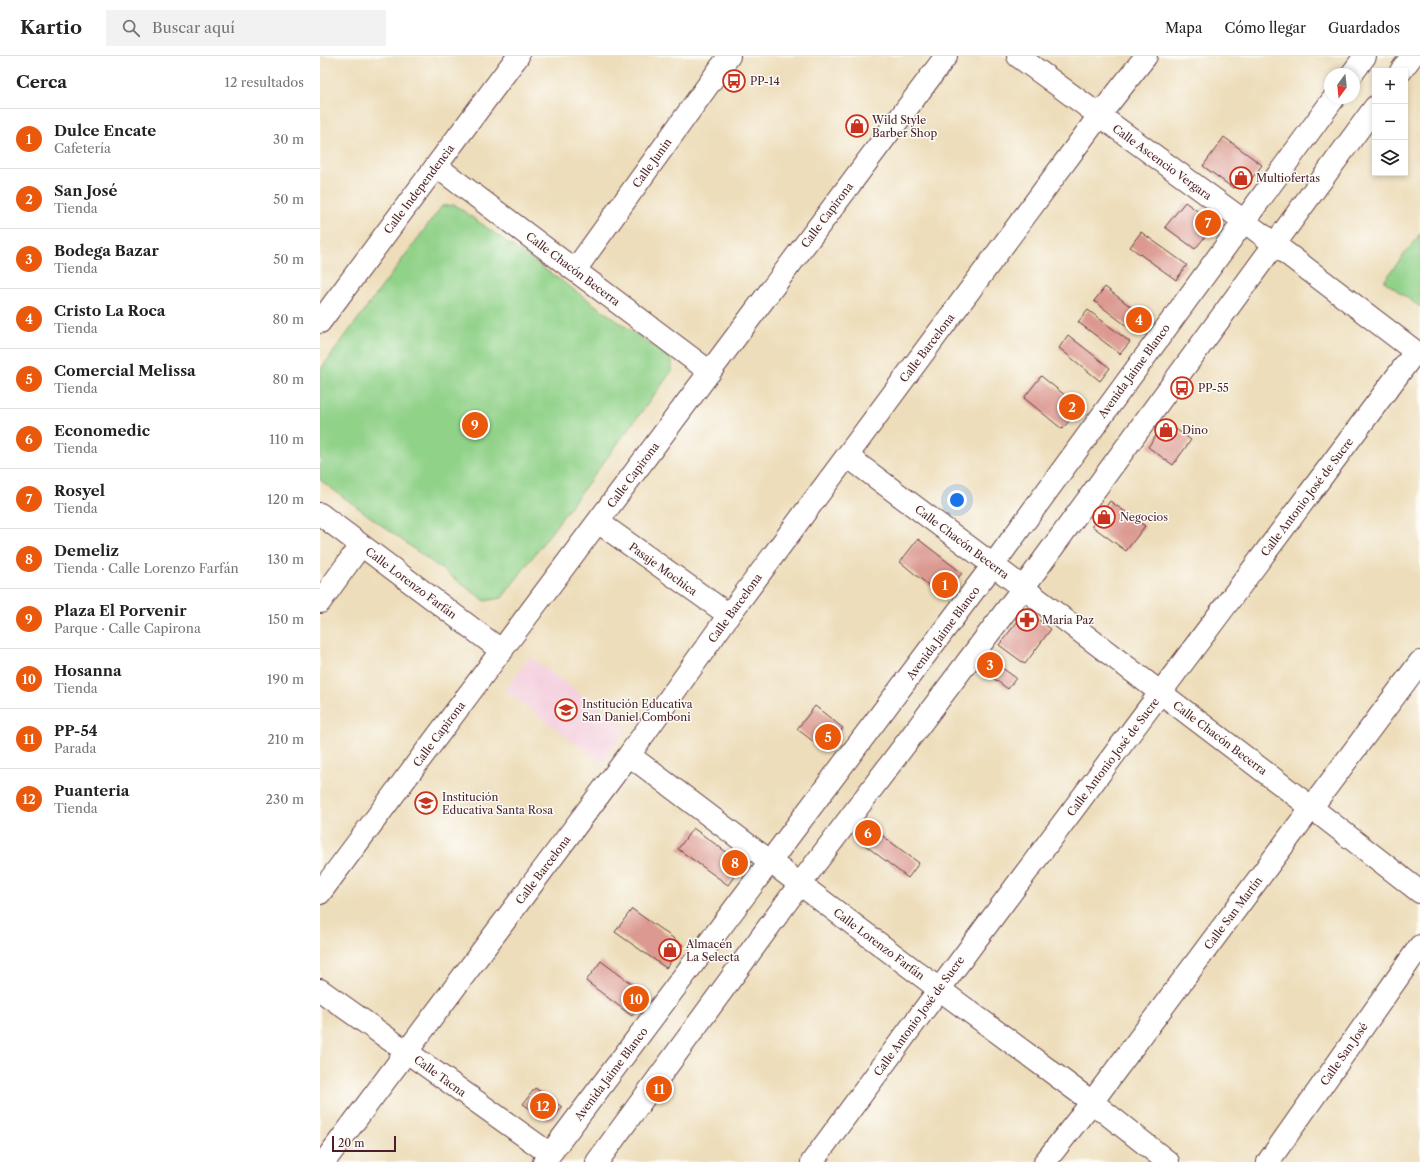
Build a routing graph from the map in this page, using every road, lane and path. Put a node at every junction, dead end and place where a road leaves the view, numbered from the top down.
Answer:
1 (518, 56) edge
2 (729, 56) edge
3 (946, 56) edge
4 (1018, 56) edge
5 (1146, 56) edge
6 (1365, 56) edge
7 (1412, 56) edge
8 (1356, 68) edge
9 (1403, 68) edge
10 (1330, 104) edge
11 (1372, 111) edge
12 (1099, 116) junction
13 (436, 166) junction
14 (1244, 221) junction
15 (1274, 245) junction
16 (575, 270) junction
17 (323, 311) edge
18 (1417, 353) edge
19 (710, 372) junction
20 (847, 456) junction
21 (320, 514) edge
22 (598, 522) junction
23 (361, 545) junction
24 (993, 565) junction
25 (1023, 588) junction
26 (320, 602) edge
27 (729, 616) junction
28 (502, 651) junction
29 (1420, 662) edge
30 (1161, 693) junction
31 (629, 755) junction
32 (1312, 808) junction
33 (771, 862) junction
34 (800, 884) junction
35 (1420, 892) edge
36 (320, 893) edge
37 (1420, 946) edge
38 (939, 989) junction
39 (320, 990) edge
40 (406, 1052) junction
41 (1092, 1102) junction
42 (551, 1160) edge
43 (324, 1162) edge
44 (597, 1162) edge
45 (812, 1162) edge
46 (1045, 1162) edge
47 (1168, 1162) edge
48 (1268, 1162) edge

1 - 13 street, Calle Independencia
2 - 16 street, Calle Junin
3 - 19 street, Calle Capirona
4 - 12 street, Calle Ascencio Vergara
5 - 12 street, Calle Barcelona
6 - 8 street
7 - 9 street
10 - 14 street, Avenida Jaime Blanco
11 - 15 street
12 - 14 street, Calle Ascencio Vergara
12 - 20 street, Calle Barcelona
13 - 16 street, Calle Chacón Becerra
13 - 17 street, Calle Independencia
14 - 15 street, Calle Ascencio Vergara
14 - 24 street, Avenida Jaime Blanco
15 - 18 street, Calle Ascencio Vergara
15 - 25 street
16 - 19 street, Calle Chacón Becerra
18 - 30 street, Calle Antonio José de Sucre
19 - 22 street, Calle Capirona
20 - 24 street, Calle Chacón Becerra
20 - 27 street, Calle Barcelona
21 - 23 street, Calle Lorenzo Farfán
22 - 27 street, Pasaje Mochica
22 - 28 street, Calle Capirona
23 - 26 street
23 - 28 street, Calle Lorenzo Farfán
24 - 25 street, Calle Chacón Becerra
24 - 33 street, Avenida Jaime Blanco
25 - 30 street, Calle Chacón Becerra
25 - 34 street
27 - 31 street, Calle Barcelona
28 - 36 street, Calle Capirona
29 - 32 street, Calle San Martín
30 - 32 street, Calle Chacón Becerra
30 - 38 street, Calle Antonio José de Sucre
31 - 33 street, Calle Lorenzo Farfán
31 - 40 street, Calle Barcelona
32 - 35 street, Calle Chacón Becerra
32 - 41 street, Calle San Martín
33 - 34 street, Calle Lorenzo Farfán
33 - 42 street, Avenida Jaime Blanco
34 - 38 street, Calle Lorenzo Farfán
34 - 44 street
37 - 48 street, Calle San José
38 - 41 street, Calle Lorenzo Farfán
38 - 45 street, Calle Antonio José de Sucre
39 - 40 street, Calle Tacna
40 - 42 street, Calle Tacna
40 - 43 street, Calle Barcelona
41 - 46 street, Calle San Martín
41 - 47 street, Calle Lorenzo Farfán

